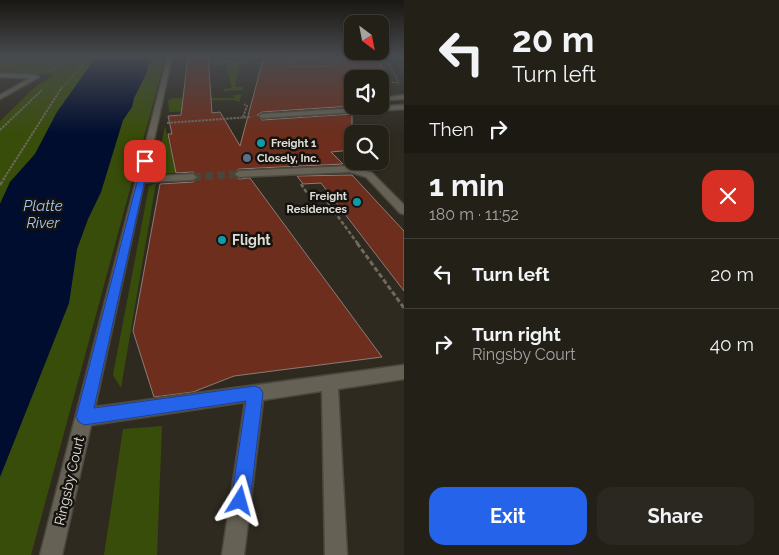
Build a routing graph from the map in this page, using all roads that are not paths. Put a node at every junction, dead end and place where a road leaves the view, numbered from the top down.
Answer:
1 (29, 82) edge
2 (164, 82) edge
3 (0, 97) edge
4 (389, 98) edge
5 (403, 98) edge
6 (404, 106) edge
7 (262, 116) road end
8 (239, 174) tunnel mouth
9 (193, 177) tunnel mouth
10 (141, 180) junction
11 (404, 211) edge
12 (404, 372) edge
13 (330, 382) junction
14 (255, 393) junction
15 (84, 417) junction
16 (51, 555) edge
17 (233, 555) edge
18 (336, 555) edge

1 - 3 street
2 - 10 street, Ringsby Court
4 - 5 street
6 - 7 street
8 - 11 street
9 - 10 street
10 - 15 street, Ringsby Court
12 - 13 street
13 - 14 street
13 - 18 street
14 - 15 street
14 - 17 street
15 - 16 street, Ringsby Court

